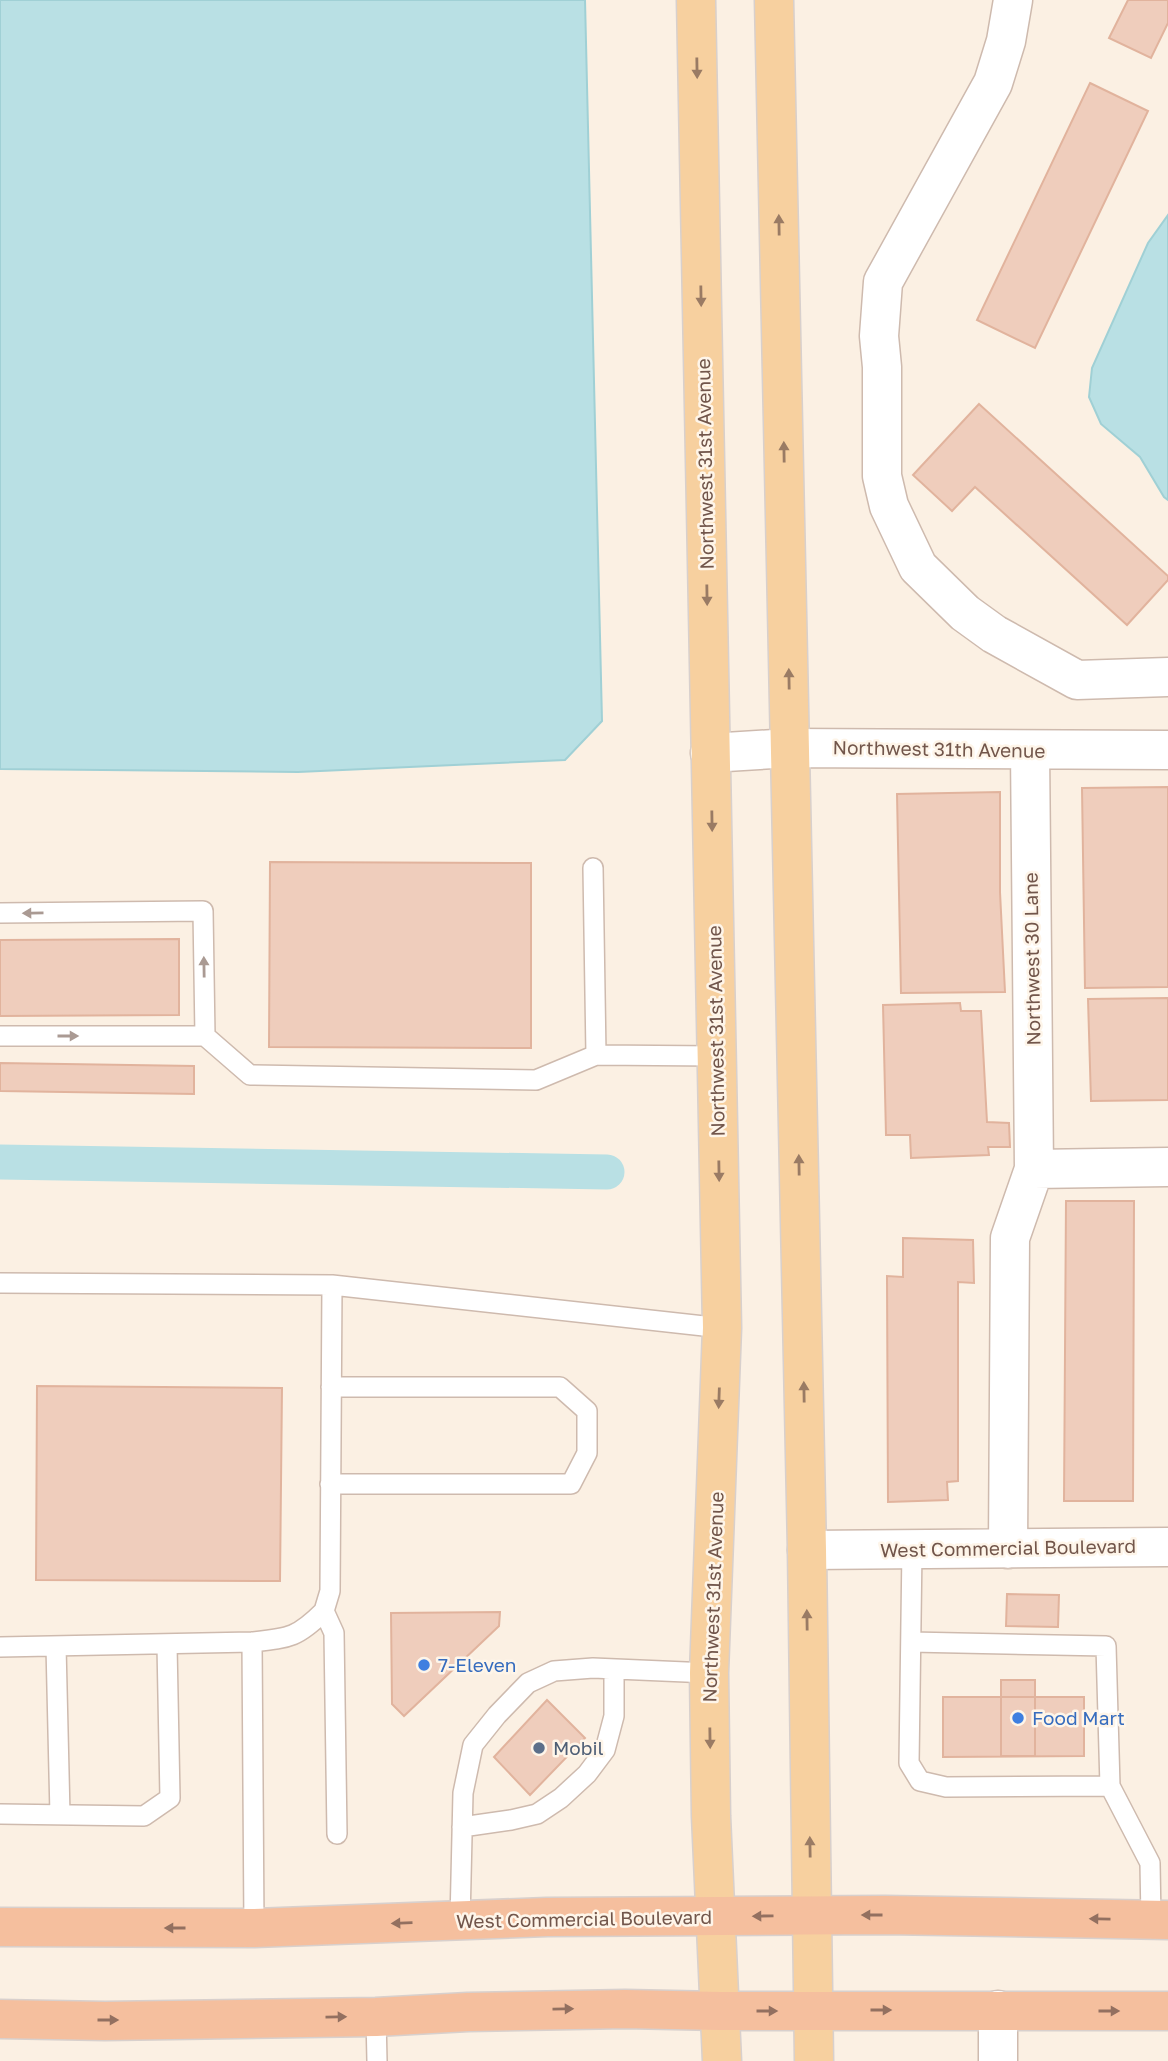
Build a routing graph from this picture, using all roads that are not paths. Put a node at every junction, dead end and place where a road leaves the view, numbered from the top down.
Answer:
1 (696, 0) edge
2 (774, 0) edge
3 (1013, 0) edge
4 (1168, 677) edge
5 (790, 748) junction
6 (1030, 750) junction
7 (1168, 750) edge
8 (710, 753) junction
9 (593, 868) dead end
10 (0, 914) edge
11 (0, 1036) edge
12 (205, 1036) junction
13 (596, 1055) junction
14 (716, 1056) junction
15 (1168, 1167) edge
16 (1034, 1169) junction
17 (0, 1283) edge
18 (332, 1284) junction
19 (722, 1328) junction
20 (331, 1387) junction
21 (330, 1484) junction
22 (1168, 1547) edge
23 (912, 1549) junction
24 (1007, 1549) junction
25 (807, 1550) junction
26 (324, 1611) junction
27 (252, 1642) junction
28 (911, 1642) junction
29 (167, 1645) junction
30 (56, 1646) junction
31 (0, 1647) edge
32 (614, 1669) junction
33 (709, 1673) junction
34 (1110, 1786) junction
35 (0, 1814) edge
36 (60, 1815) junction
37 (462, 1827) junction
38 (337, 1834) dead end
39 (811, 1916) junction
40 (715, 1917) junction
41 (1159, 1920) edge
42 (460, 1921) junction
43 (0, 1927) edge
44 (254, 1928) junction
45 (998, 2010) junction
46 (720, 2011) junction
47 (813, 2011) junction
48 (1168, 2011) edge
49 (376, 2017) junction
50 (0, 2019) edge
51 (377, 2061) edge
52 (722, 2061) edge
53 (814, 2061) edge
54 (998, 2061) edge

1 -> 8 main road, Northwest 31st Avenue
5 -> 2 main road
3 - 4 street
5 - 6 street, Northwest 31th Avenue
5 - 8 street, Northwest 31th Avenue
25 -> 5 main road
6 - 7 street, Northwest 31th Avenue
6 - 16 street, Northwest 30 Lane
8 -> 14 main road, Northwest 31st Avenue
9 - 13 lane
12 -> 10 lane
11 -> 12 lane
12 - 13 lane
13 - 14 lane
14 -> 19 main road, Northwest 31st Avenue
15 - 16 street
16 - 24 street, Northwest 30 Lane
17 - 18 lane
18 - 19 lane
18 - 20 lane
19 -> 33 main road, Northwest 31st Avenue
20 - 21 lane
20 - 21 lane
21 - 26 lane
22 - 24 street, West Commercial Boulevard
23 - 24 street, West Commercial Boulevard
23 - 25 street, West Commercial Boulevard
23 - 28 lane
39 -> 25 main road
26 - 27 lane
26 - 38 lane
27 - 29 lane
27 - 44 lane
28 - 34 lane
28 - 34 lane
29 - 30 lane
29 - 36 lane
30 - 31 lane
30 - 36 lane
32 - 33 lane
32 - 37 lane
32 - 37 lane
33 -> 40 main road, Northwest 31st Avenue
34 - 41 lane
35 - 36 lane
37 - 42 lane
39 -> 40 highway, West Commercial Boulevard
41 -> 39 highway, West Commercial Boulevard
39 - 47 main road
40 - 42 highway, West Commercial Boulevard
40 - 46 main road, Northwest 31st Avenue
42 -> 44 highway, West Commercial Boulevard
44 -> 43 highway, West Commercial Boulevard
47 -> 45 highway
45 -> 48 highway
45 - 54 street
46 -> 47 highway
49 -> 46 highway
46 - 52 main road, Northwest 31st Avenue
47 - 53 main road
50 -> 49 highway
49 - 51 lane

